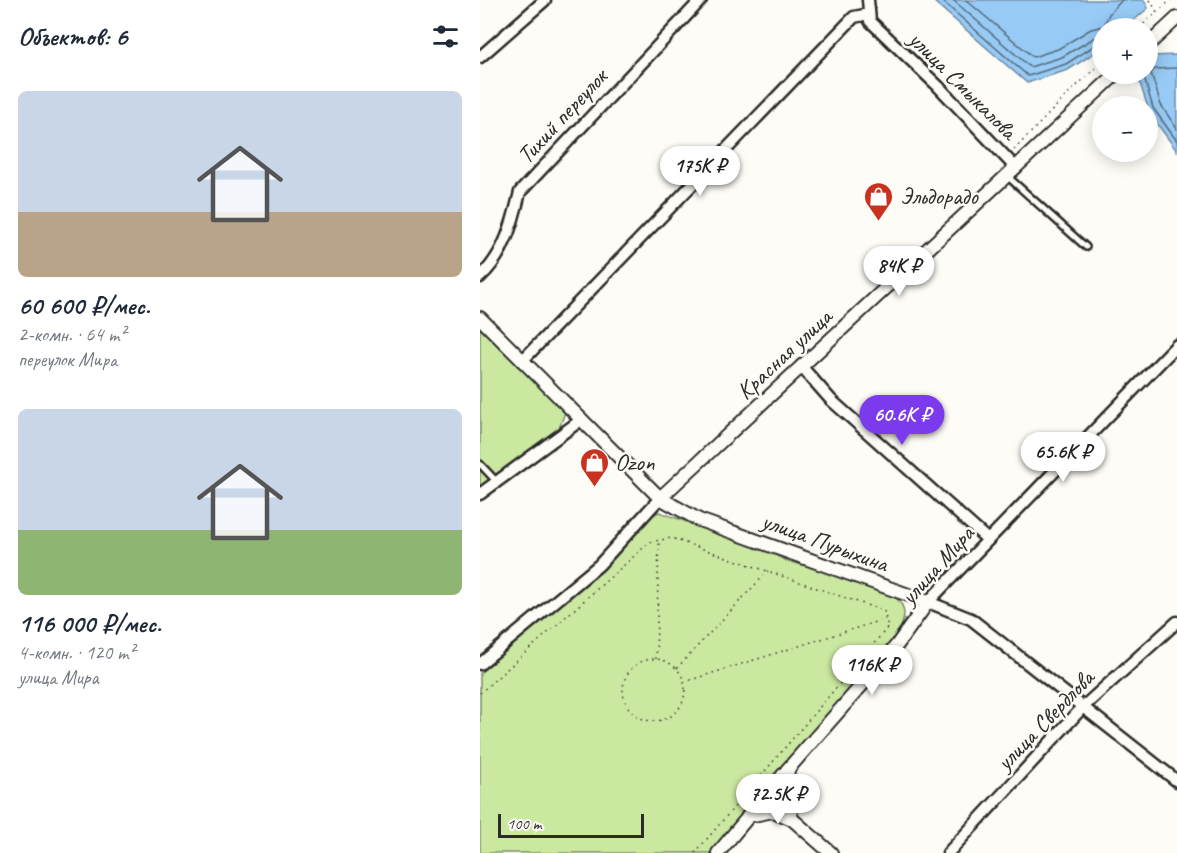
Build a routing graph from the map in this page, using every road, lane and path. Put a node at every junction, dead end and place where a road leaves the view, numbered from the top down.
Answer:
1 (545, 0) edge
2 (701, 0) edge
3 (868, 0) edge
4 (1150, 0) edge
5 (1171, 0) edge
6 (1157, 13) junction
7 (869, 15) junction
8 (1151, 18) edge
9 (1177, 18) edge
10 (1158, 36) edge
11 (480, 57) edge
12 (1092, 71) edge
13 (1105, 84) edge
14 (1006, 158) junction
15 (1011, 172) junction
16 (1086, 247) dead end
17 (480, 277) edge
18 (480, 318) edge
19 (1177, 345) edge
20 (522, 362) junction
21 (801, 366) junction
22 (581, 420) junction
23 (480, 464) edge
24 (497, 482) junction
25 (480, 494) edge
26 (660, 498) junction
27 (659, 540) junction
28 (988, 540) junction
29 (768, 571) junction
30 (928, 602) junction
31 (886, 618) junction
32 (1177, 622) edge
33 (656, 660) junction
34 (480, 664) edge
35 (676, 669) junction
36 (684, 682) junction
37 (480, 693) edge
38 (1083, 707) junction
39 (788, 769) junction
40 (1177, 781) edge
41 (748, 816) junction
42 (792, 819) junction
43 (695, 853) edge
44 (718, 853) edge
45 (831, 853) edge
46 (948, 853) edge

1 - 11 street
2 - 17 street, Тихий переулок
3 - 7 street
4 - 6 path
5 - 6 path
6 - 8 path
7 - 14 street, улица Смыкалова
7 - 20 street
9 - 10 street
12 - 14 path
13 - 15 street, Красная улица
14 - 15 street, улица Смыкалова
15 - 16 lane
15 - 21 street, Красная улица
18 - 20 street, улица Пурыхина
19 - 28 street, улица Мира
20 - 22 street, улица Пурыхина
21 - 26 street, Красная улица
21 - 28 street
22 - 24 street
22 - 26 street, улица Пурыхина
23 - 24 lane
24 - 25 street
26 - 30 street, улица Пурыхина
26 - 34 street, Красная улица
27 - 29 path
27 - 33 path
27 - 37 path
28 - 30 street, улица Мира
29 - 31 path
29 - 35 path
30 - 38 street, улица Пурыхина
30 - 39 street, улица Мира
31 - 36 path
31 - 43 path
32 - 38 street, улица Свердлова
33 - 35 path
33 - 36 path
35 - 36 path
38 - 40 street, улица Пурыхина
38 - 46 street, улица Свердлова
39 - 41 street, улица Мира
39 - 42 street
41 - 42 street
41 - 44 street, улица Мира
42 - 45 street

